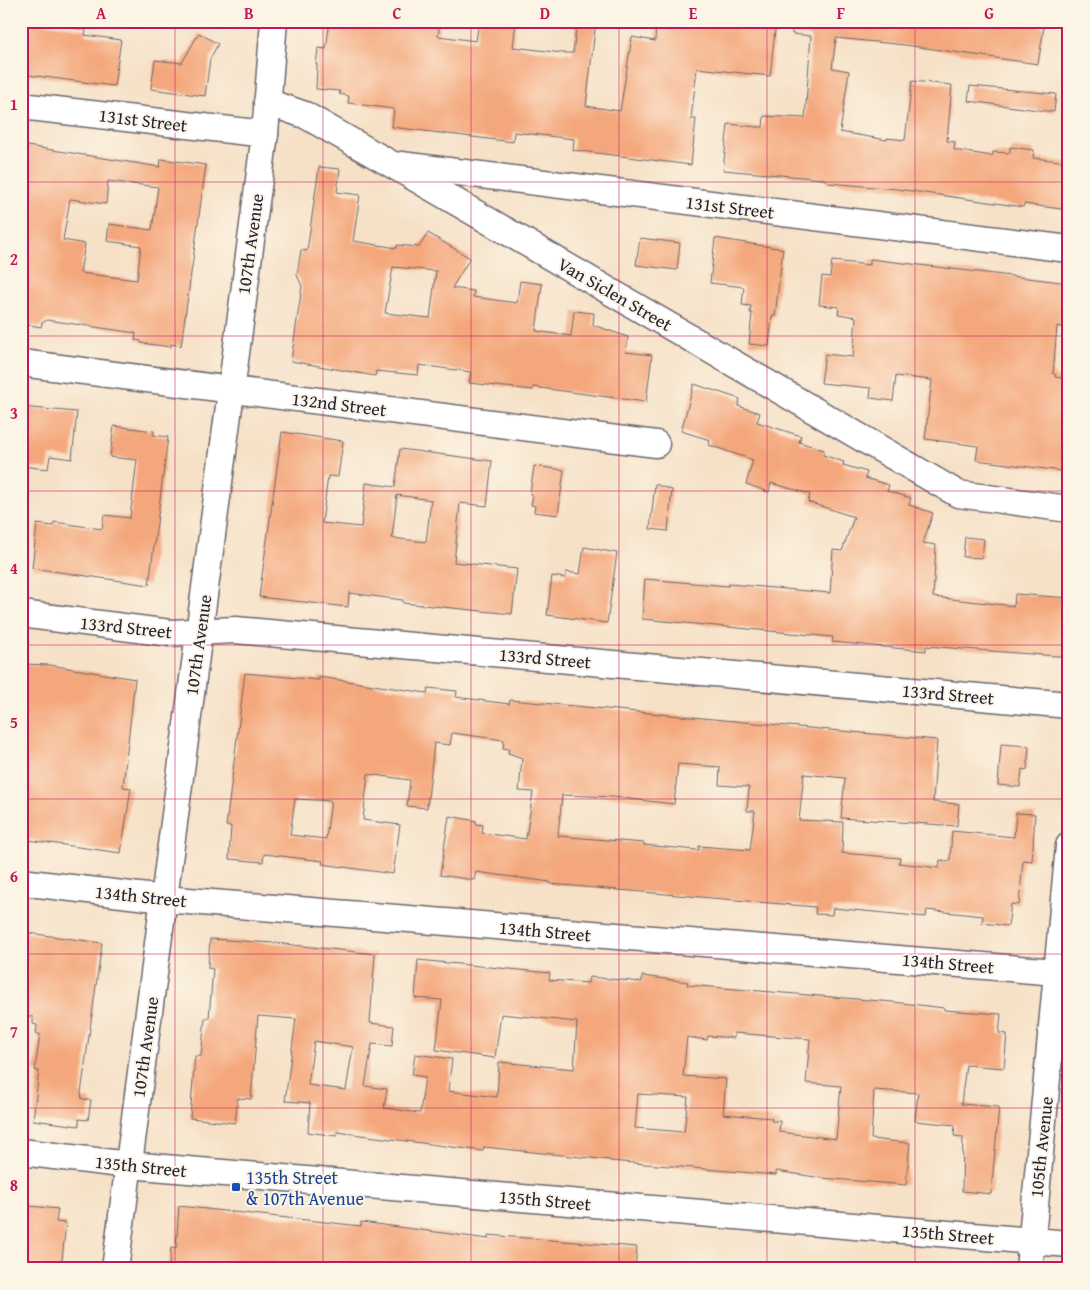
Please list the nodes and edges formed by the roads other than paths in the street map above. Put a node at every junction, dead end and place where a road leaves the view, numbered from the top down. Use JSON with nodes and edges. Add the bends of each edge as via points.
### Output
{"nodes":[{"id":1,"x":274,"y":21,"type":"edge"},
{"id":2,"x":267,"y":102,"type":"junction"},
{"id":3,"x":21,"y":106,"type":"edge"},
{"id":4,"x":264,"y":134,"type":"junction"},
{"id":5,"x":391,"y":164,"type":"junction"},
{"id":6,"x":1069,"y":249,"type":"edge"},
{"id":7,"x":21,"y":363,"type":"edge"},
{"id":8,"x":231,"y":390,"type":"junction"},
{"id":9,"x":656,"y":444,"type":"dead end"},
{"id":10,"x":1069,"y":509,"type":"edge"},
{"id":11,"x":21,"y":614,"type":"edge"},
{"id":12,"x":199,"y":632,"type":"junction"},
{"id":13,"x":1069,"y":705,"type":"edge"},
{"id":14,"x":1069,"y":846,"type":"edge"},
{"id":15,"x":21,"y":882,"type":"edge"},
{"id":16,"x":164,"y":899,"type":"junction"},
{"id":17,"x":1064,"y":973,"type":"edge"},
{"id":18,"x":21,"y":1152,"type":"edge"},
{"id":19,"x":129,"y":1165,"type":"junction"},
{"id":20,"x":1032,"y":1241,"type":"junction"},
{"id":21,"x":1069,"y":1244,"type":"edge"},
{"id":22,"x":115,"y":1269,"type":"edge"},
{"id":23,"x":1029,"y":1269,"type":"edge"}],
"edges":[{"from":1,"to":2,"type":"street","name":"107th Avenue"},
{"from":2,"to":4,"type":"street","name":"107th Avenue"},
{"from":2,"to":5,"type":"street","name":"Van Siclen Street","via":[[305,116]]},
{"from":3,"to":4,"type":"street","name":"131st Street"},
{"from":4,"to":8,"type":"street","name":"107th Avenue"},
{"from":5,"to":6,"type":"street","name":"131st Street"},
{"from":5,"to":10,"type":"street","name":"Van Siclen Street","via":[[958,494]]},
{"from":7,"to":8,"type":"street","name":"132nd Street"},
{"from":8,"to":9,"type":"street","name":"132nd Street"},
{"from":8,"to":12,"type":"street","name":"107th Avenue"},
{"from":11,"to":12,"type":"street","name":"133rd Street","via":[[170,633]]},
{"from":12,"to":13,"type":"street","name":"133rd Street","via":[[236,630]]},
{"from":12,"to":16,"type":"street","name":"107th Avenue"},
{"from":14,"to":17,"type":"street","name":"105th Avenue"},
{"from":15,"to":16,"type":"street","name":"134th Street"},
{"from":16,"to":17,"type":"street","name":"134th Street"},
{"from":16,"to":19,"type":"street","name":"107th Avenue"},
{"from":17,"to":20,"type":"street","name":"105th Avenue"},
{"from":18,"to":19,"type":"street","name":"135th Street"},
{"from":19,"to":20,"type":"street","name":"135th Street"},
{"from":19,"to":22,"type":"street","name":"107th Avenue"},
{"from":20,"to":21,"type":"street","name":"135th Street"},
{"from":20,"to":23,"type":"street","name":"105th Avenue"}]}
